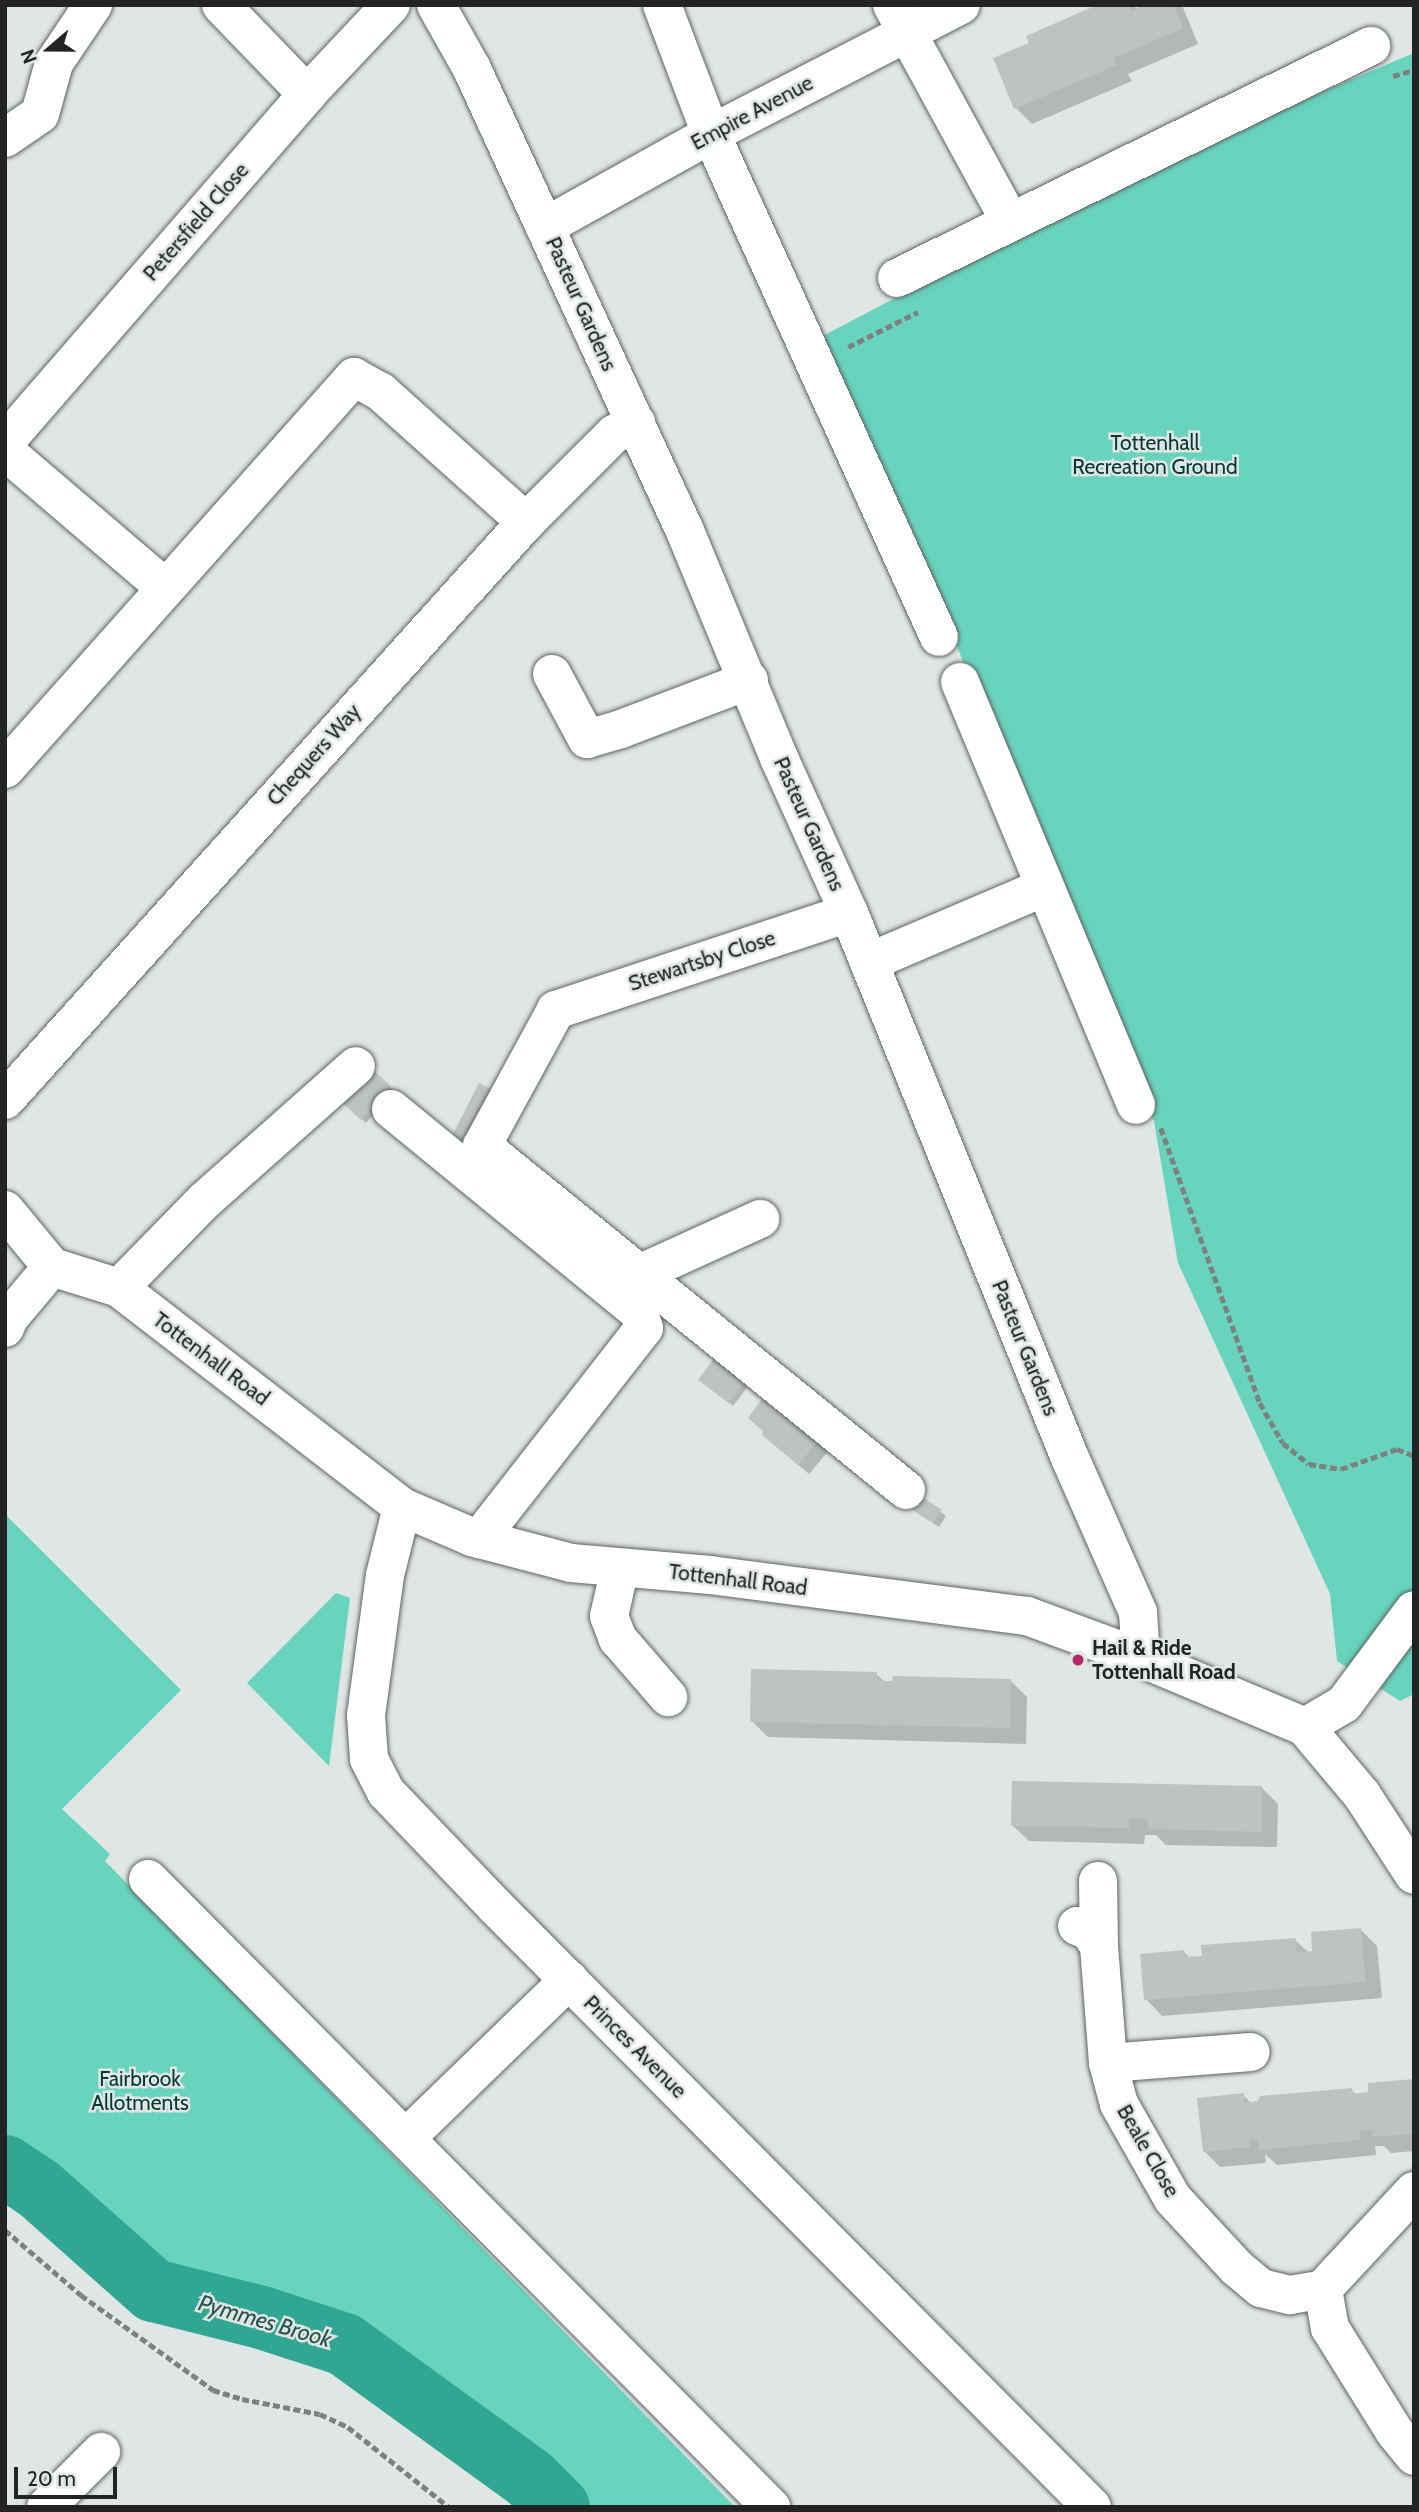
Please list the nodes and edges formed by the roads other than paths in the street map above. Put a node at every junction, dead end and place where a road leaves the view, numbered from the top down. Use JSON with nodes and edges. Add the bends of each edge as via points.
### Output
{"nodes":[{"id":1,"x":93,"y":5,"type":"edge"},
{"id":2,"x":221,"y":5,"type":"edge"},
{"id":3,"x":391,"y":5,"type":"edge"},
{"id":4,"x":436,"y":5,"type":"edge"},
{"id":5,"x":662,"y":5,"type":"edge"},
{"id":6,"x":961,"y":5,"type":"edge"},
{"id":7,"x":899,"y":19,"type":"edge"},
{"id":8,"x":1381,"y":61,"type":"road end"},
{"id":9,"x":307,"y":94,"type":"junction"},
{"id":10,"x":711,"y":134,"type":"junction"},
{"id":11,"x":5,"y":138,"type":"edge"},
{"id":12,"x":1010,"y":221,"type":"junction"},
{"id":13,"x":546,"y":226,"type":"junction"},
{"id":14,"x":897,"y":278,"type":"dead end"},
{"id":15,"x":636,"y":423,"type":"junction"},
{"id":16,"x":5,"y":442,"type":"edge"},
{"id":17,"x":5,"y":451,"type":"edge"},
{"id":18,"x":526,"y":522,"type":"junction"},
{"id":19,"x":164,"y":587,"type":"junction"},
{"id":20,"x":939,"y":637,"type":"dead end"},
{"id":21,"x":552,"y":674,"type":"dead end"},
{"id":22,"x":749,"y":680,"type":"junction"},
{"id":23,"x":960,"y":682,"type":"dead end"},
{"id":24,"x":5,"y":769,"type":"edge"},
{"id":25,"x":1045,"y":887,"type":"junction"},
{"id":26,"x":849,"y":913,"type":"junction"},
{"id":27,"x":869,"y":962,"type":"junction"},
{"id":28,"x":356,"y":1066,"type":"dead end"},
{"id":29,"x":5,"y":1100,"type":"edge"},
{"id":30,"x":391,"y":1109,"type":"dead end"},
{"id":31,"x":1147,"y":1112,"type":"road end"},
{"id":32,"x":5,"y":1210,"type":"edge"},
{"id":33,"x":760,"y":1219,"type":"dead end"},
{"id":34,"x":52,"y":1266,"type":"junction"},
{"id":35,"x":641,"y":1273,"type":"junction"},
{"id":36,"x":119,"y":1289,"type":"junction"},
{"id":37,"x":5,"y":1328,"type":"edge"},
{"id":38,"x":906,"y":1490,"type":"dead end"},
{"id":39,"x":402,"y":1507,"type":"junction"},
{"id":40,"x":479,"y":1539,"type":"junction"},
{"id":41,"x":620,"y":1567,"type":"junction"},
{"id":42,"x":1414,"y":1609,"type":"edge"},
{"id":43,"x":1141,"y":1658,"type":"junction"},
{"id":44,"x":668,"y":1697,"type":"dead end"},
{"id":45,"x":1305,"y":1727,"type":"junction"},
{"id":46,"x":1414,"y":1875,"type":"edge"},
{"id":47,"x":148,"y":1879,"type":"dead end"},
{"id":48,"x":1098,"y":1881,"type":"dead end"},
{"id":49,"x":569,"y":1980,"type":"junction"},
{"id":50,"x":1102,"y":2030,"type":"junction"},
{"id":51,"x":1251,"y":2052,"type":"dead end"},
{"id":52,"x":407,"y":2137,"type":"junction"},
{"id":53,"x":1414,"y":2191,"type":"edge"},
{"id":54,"x":1306,"y":2292,"type":"junction"},
{"id":55,"x":101,"y":2452,"type":"dead end"},
{"id":56,"x":1414,"y":2456,"type":"edge"},
{"id":57,"x":46,"y":2507,"type":"edge"},
{"id":58,"x":771,"y":2507,"type":"edge"},
{"id":59,"x":1092,"y":2507,"type":"edge"}],
"edges":[{"from":1,"to":11,"type":"street","via":[[54,63],[40,114]]},
{"from":2,"to":9,"type":"street"},
{"from":3,"to":9,"type":"street","name":"Petersfield Close"},
{"from":4,"to":13,"type":"street","name":"Pasteur Gardens","via":[[472,69]]},
{"from":5,"to":10,"type":"street"},
{"from":6,"to":7,"type":"street","name":"Empire Avenue"},
{"from":7,"to":10,"type":"street","name":"Empire Avenue"},
{"from":7,"to":12,"type":"street"},
{"from":8,"to":12,"type":"street"},
{"from":9,"to":16,"type":"street","name":"Petersfield Close"},
{"from":10,"to":13,"type":"street","name":"Empire Avenue"},
{"from":10,"to":20,"type":"street"},
{"from":12,"to":14,"type":"street"},
{"from":13,"to":15,"type":"street","name":"Pasteur Gardens"},
{"from":15,"to":18,"type":"street","name":"Chequers Way","via":[[614,434]]},
{"from":15,"to":22,"type":"street","name":"Pasteur Gardens"},
{"from":17,"to":19,"type":"street"},
{"from":18,"to":19,"type":"street","via":[[381,392],[354,377]]},
{"from":18,"to":29,"type":"street","name":"Chequers Way"},
{"from":19,"to":24,"type":"street"},
{"from":21,"to":22,"type":"street","via":[[587,739]]},
{"from":22,"to":26,"type":"street","name":"Pasteur Gardens"},
{"from":23,"to":25,"type":"street"},
{"from":25,"to":27,"type":"street"},
{"from":25,"to":31,"type":"street"},
{"from":26,"to":27,"type":"street","name":"Pasteur Gardens"},
{"from":26,"to":35,"type":"street","name":"Stewartsby Close","via":[[556,1010],[482,1146]]},
{"from":27,"to":43,"type":"street","name":"Pasteur Gardens","via":[[1070,1458],[1138,1612]]},
{"from":28,"to":36,"type":"street","via":[[204,1200]]},
{"from":30,"to":40,"type":"street","via":[[639,1312],[644,1328]]},
{"from":32,"to":34,"type":"street"},
{"from":33,"to":35,"type":"street"},
{"from":34,"to":36,"type":"street","name":"Tottenhall Road"},
{"from":34,"to":37,"type":"street"},
{"from":35,"to":38,"type":"street"},
{"from":36,"to":39,"type":"street","name":"Tottenhall Road"},
{"from":39,"to":40,"type":"street","name":"Tottenhall Road"},
{"from":39,"to":49,"type":"street","name":"Princes Avenue","via":[[385,1575],[366,1715],[369,1759],[386,1792]]},
{"from":40,"to":41,"type":"street","name":"Tottenhall Road","via":[[571,1563]]},
{"from":41,"to":43,"type":"street","name":"Tottenhall Road","via":[[1027,1616]]},
{"from":41,"to":44,"type":"street","via":[[609,1616],[618,1639]]},
{"from":42,"to":45,"type":"street","via":[[1344,1704]]},
{"from":43,"to":45,"type":"street","name":"Tottenhall Road"},
{"from":45,"to":46,"type":"street","name":"Tottenhall Road","via":[[1362,1795]]},
{"from":47,"to":52,"type":"street"},
{"from":48,"to":50,"type":"street","name":"Beale Close","via":[[1088,1936]]},
{"from":49,"to":52,"type":"street"},
{"from":49,"to":59,"type":"street","name":"Princes Avenue"},
{"from":50,"to":51,"type":"street"},
{"from":50,"to":54,"type":"street","name":"Beale Close","via":[[1119,2105],[1173,2199],[1261,2288]]},
{"from":52,"to":58,"type":"street"},
{"from":53,"to":54,"type":"street"},
{"from":54,"to":56,"type":"street"},
{"from":55,"to":57,"type":"street"}]}
